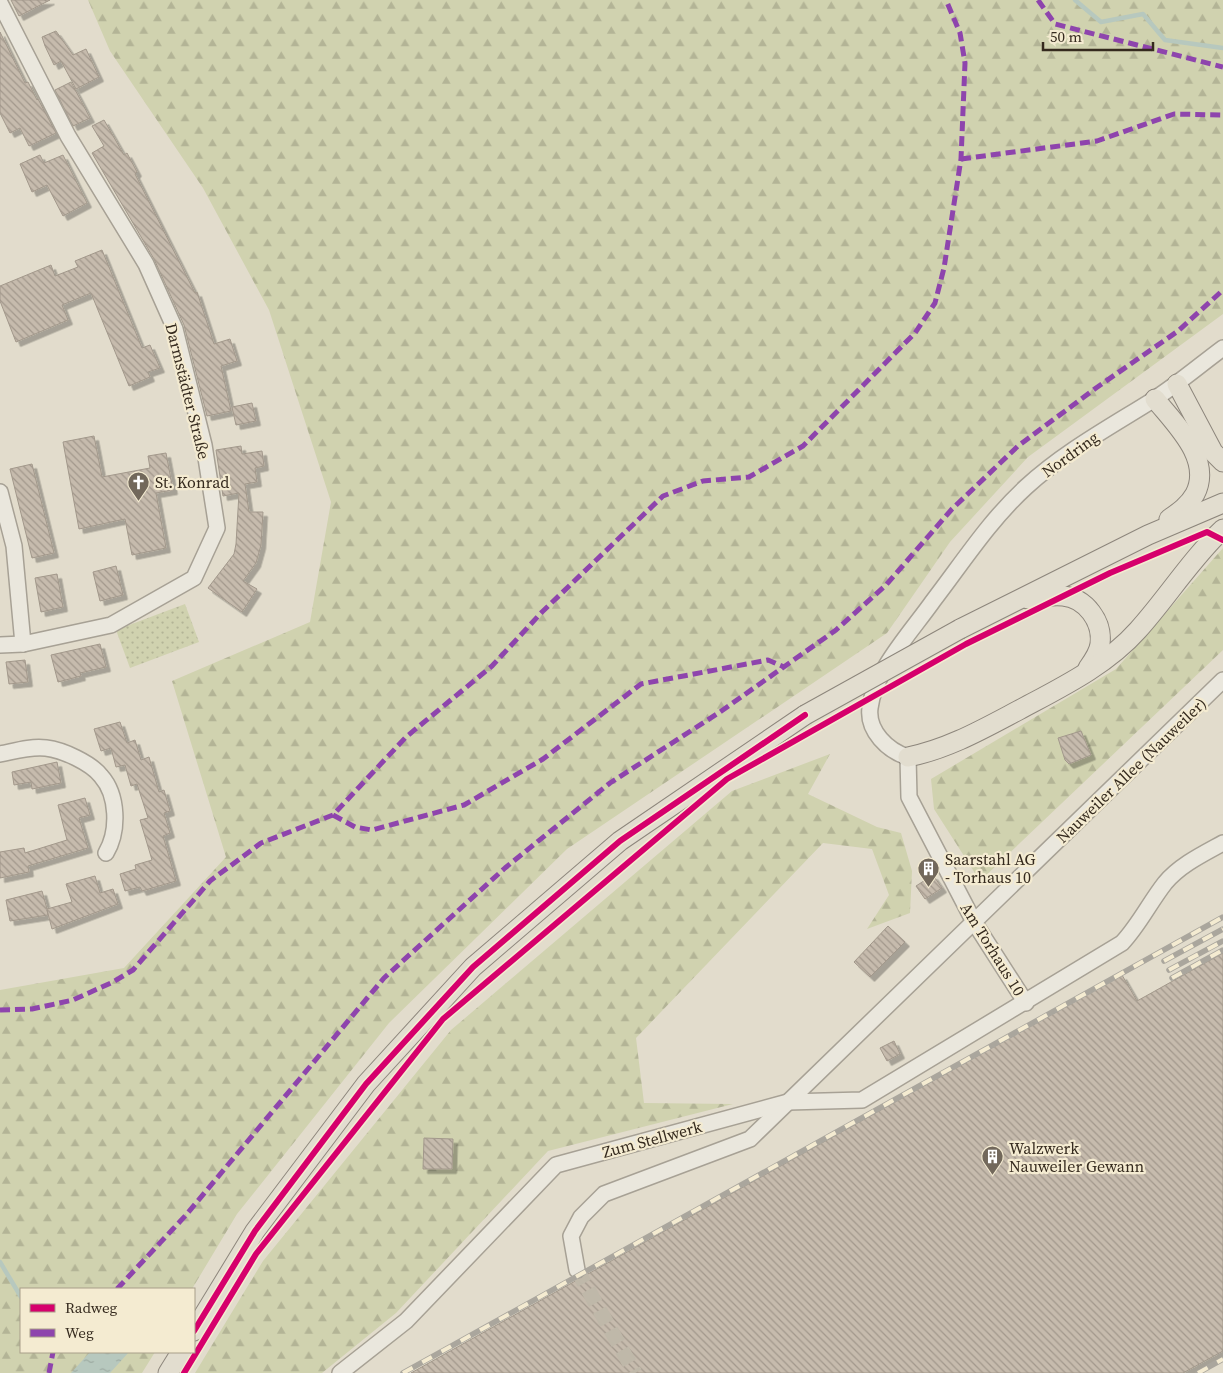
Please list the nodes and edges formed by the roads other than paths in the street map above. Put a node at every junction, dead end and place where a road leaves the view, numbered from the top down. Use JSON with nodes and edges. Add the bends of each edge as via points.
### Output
{"nodes":[{"id":1,"x":0,"y":3,"type":"edge"},
{"id":2,"x":1223,"y":348,"type":"edge"},
{"id":3,"x":1177,"y":384,"type":"junction"},
{"id":4,"x":1155,"y":399,"type":"junction"},
{"id":5,"x":1223,"y":462,"type":"edge"},
{"id":6,"x":0,"y":492,"type":"edge"},
{"id":7,"x":1223,"y":503,"type":"edge"},
{"id":8,"x":1223,"y":529,"type":"edge"},
{"id":9,"x":1148,"y":535,"type":"junction"},
{"id":10,"x":1007,"y":604,"type":"junction"},
{"id":11,"x":23,"y":644,"type":"junction"},
{"id":12,"x":0,"y":645,"type":"edge"},
{"id":13,"x":1088,"y":669,"type":"junction"},
{"id":14,"x":1223,"y":680,"type":"edge"},
{"id":15,"x":0,"y":754,"type":"edge"},
{"id":16,"x":908,"y":757,"type":"junction"},
{"id":17,"x":1223,"y":843,"type":"edge"},
{"id":18,"x":106,"y":853,"type":"dead end"},
{"id":19,"x":974,"y":922,"type":"junction"},
{"id":20,"x":1026,"y":1003,"type":"junction"},
{"id":21,"x":788,"y":1102,"type":"junction"},
{"id":22,"x":577,"y":1270,"type":"tunnel mouth"},
{"id":23,"x":195,"y":1329,"type":"edge"},
{"id":24,"x":180,"y":1353,"type":"edge"},
{"id":25,"x":168,"y":1373,"type":"edge"},
{"id":26,"x":340,"y":1373,"type":"edge"}],
"edges":[{"from":1,"to":11,"type":"street","name":"Darmstädter Straße","via":[[68,136],[146,264],[175,329],[202,437],[217,528],[194,578],[112,625]]},
{"from":2,"to":3,"type":"street","name":"Nordring"},
{"from":3,"to":4,"type":"street","name":"Nordring"},
{"from":3,"to":5,"type":"main road","via":[[1213,452]]},
{"from":4,"to":9,"type":"main road","via":[[1194,451],[1200,482],[1186,506]]},
{"from":4,"to":16,"type":"street","name":"Nordring","via":[[1094,436],[1026,487],[993,521],[892,658],[874,688],[870,717],[880,740],[895,753]]},
{"from":6,"to":11,"type":"street","via":[[14,546]]},
{"from":7,"to":9,"type":"main road"},
{"from":8,"to":13,"type":"main road","via":[[1136,632],[1111,655]]},
{"from":9,"to":10,"type":"main road"},
{"from":10,"to":13,"type":"main road","via":[[1043,596],[1064,596],[1086,606],[1100,630],[1100,644]]},
{"from":10,"to":23,"type":"main road","bridge":true,"via":[[805,715],[620,840],[473,967],[366,1084],[255,1231]]},
{"from":11,"to":12,"type":"street","name":"Darmstädter Straße"},
{"from":13,"to":16,"type":"main road","via":[[1073,681],[970,735],[935,752]]},
{"from":14,"to":19,"type":"street","name":"Nauweiler Allee (Nauweiler)"},
{"from":15,"to":18,"type":"street","via":[[47,748],[85,764],[101,775],[112,794],[115,812]]},
{"from":16,"to":19,"type":"street","name":"Am Torhaus 10","via":[[909,796]]},
{"from":17,"to":20,"type":"street","via":[[1179,869],[1122,944]]},
{"from":19,"to":20,"type":"street","name":"Am Torhaus 10"},
{"from":19,"to":21,"type":"street","name":"Zum Stellwerk"},
{"from":20,"to":21,"type":"street","via":[[862,1100]]},
{"from":21,"to":22,"type":"street","via":[[750,1139],[604,1194],[580,1217],[571,1236]]},
{"from":21,"to":26,"type":"street","name":"Zum Stellwerk","via":[[556,1165],[406,1321]]},
{"from":24,"to":25,"type":"main road"}]}
